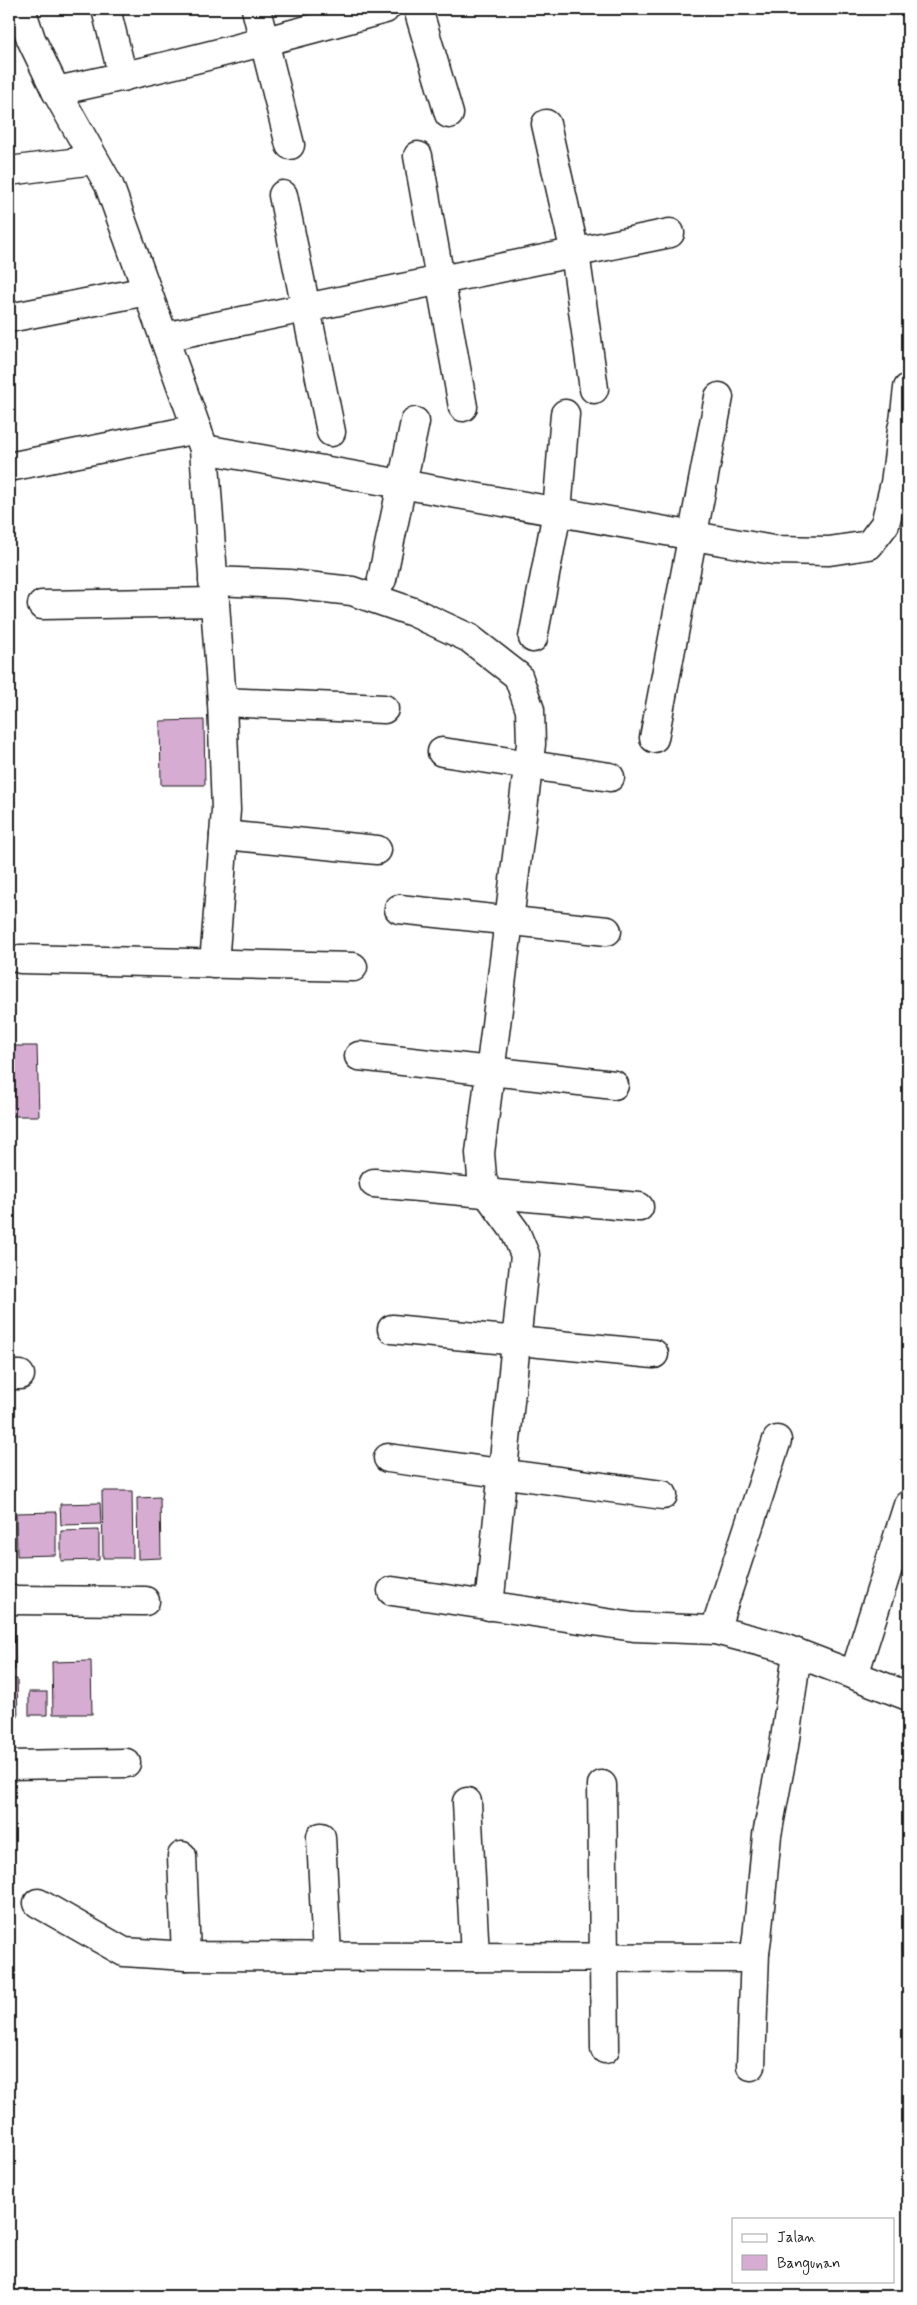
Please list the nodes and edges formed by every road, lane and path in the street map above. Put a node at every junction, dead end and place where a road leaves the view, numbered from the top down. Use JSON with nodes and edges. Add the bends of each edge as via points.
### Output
{"nodes":[{"id":1,"x":106,"y":9,"type":"edge"},
{"id":2,"x":256,"y":9,"type":"edge"},
{"id":3,"x":385,"y":9,"type":"edge"},
{"id":4,"x":418,"y":9,"type":"edge"},
{"id":5,"x":18,"y":19,"type":"edge"},
{"id":6,"x":264,"y":42,"type":"junction"},
{"id":7,"x":123,"y":77,"type":"junction"},
{"id":8,"x":56,"y":91,"type":"junction"},
{"id":9,"x":450,"y":114,"type":"dead end"},
{"id":10,"x":546,"y":124,"type":"dead end"},
{"id":11,"x":290,"y":145,"type":"dead end"},
{"id":12,"x":418,"y":156,"type":"dead end"},
{"id":13,"x":94,"y":160,"type":"junction"},
{"id":14,"x":9,"y":171,"type":"edge"},
{"id":15,"x":283,"y":195,"type":"dead end"},
{"id":16,"x":670,"y":233,"type":"dead end"},
{"id":17,"x":576,"y":253,"type":"junction"},
{"id":18,"x":440,"y":280,"type":"junction"},
{"id":19,"x":147,"y":291,"type":"junction"},
{"id":20,"x":306,"y":308,"type":"junction"},
{"id":21,"x":9,"y":318,"type":"edge"},
{"id":22,"x":164,"y":337,"type":"junction"},
{"id":23,"x":908,"y":388,"type":"edge"},
{"id":24,"x":594,"y":389,"type":"dead end"},
{"id":25,"x":719,"y":397,"type":"dead end"},
{"id":26,"x":463,"y":407,"type":"dead end"},
{"id":27,"x":566,"y":414,"type":"dead end"},
{"id":28,"x":906,"y":420,"type":"edge"},
{"id":29,"x":415,"y":422,"type":"dead end"},
{"id":30,"x":331,"y":432,"type":"dead end"},
{"id":31,"x":200,"y":439,"type":"junction"},
{"id":32,"x":9,"y":467,"type":"edge"},
{"id":33,"x":403,"y":484,"type":"junction"},
{"id":34,"x":557,"y":512,"type":"junction"},
{"id":35,"x":694,"y":536,"type":"junction"},
{"id":36,"x":382,"y":579,"type":"dead end"},
{"id":37,"x":214,"y":592,"type":"junction"},
{"id":38,"x":42,"y":605,"type":"dead end"},
{"id":39,"x":533,"y":638,"type":"dead end"},
{"id":40,"x":222,"y":702,"type":"junction"},
{"id":41,"x":384,"y":709,"type":"dead end"},
{"id":42,"x":654,"y":738,"type":"dead end"},
{"id":43,"x":442,"y":752,"type":"dead end"},
{"id":44,"x":528,"y":766,"type":"junction"},
{"id":45,"x":610,"y":777,"type":"dead end"},
{"id":46,"x":224,"y":835,"type":"junction"},
{"id":47,"x":377,"y":850,"type":"dead end"},
{"id":48,"x":399,"y":909,"type":"dead end"},
{"id":49,"x":509,"y":921,"type":"junction"},
{"id":50,"x":607,"y":931,"type":"dead end"},
{"id":51,"x":21,"y":959,"type":"dead end"},
{"id":52,"x":214,"y":964,"type":"junction"},
{"id":53,"x":353,"y":967,"type":"dead end"},
{"id":54,"x":359,"y":1056,"type":"dead end"},
{"id":55,"x":490,"y":1072,"type":"junction"},
{"id":56,"x":614,"y":1085,"type":"dead end"},
{"id":57,"x":374,"y":1183,"type":"dead end"},
{"id":58,"x":487,"y":1193,"type":"junction"},
{"id":59,"x":639,"y":1207,"type":"dead end"},
{"id":60,"x":392,"y":1329,"type":"dead end"},
{"id":61,"x":517,"y":1341,"type":"junction"},
{"id":62,"x":654,"y":1354,"type":"dead end"},
{"id":63,"x":777,"y":1440,"type":"dead end"},
{"id":64,"x":388,"y":1458,"type":"dead end"},
{"id":65,"x":503,"y":1472,"type":"junction"},
{"id":66,"x":663,"y":1495,"type":"dead end"},
{"id":67,"x":908,"y":1505,"type":"edge"},
{"id":68,"x":392,"y":1591,"type":"dead end"},
{"id":69,"x":9,"y":1600,"type":"edge"},
{"id":70,"x":145,"y":1602,"type":"dead end"},
{"id":71,"x":489,"y":1606,"type":"junction"},
{"id":72,"x":715,"y":1630,"type":"junction"},
{"id":73,"x":797,"y":1653,"type":"junction"},
{"id":74,"x":854,"y":1675,"type":"junction"},
{"id":75,"x":908,"y":1696,"type":"edge"},
{"id":76,"x":126,"y":1763,"type":"dead end"},
{"id":77,"x":9,"y":1765,"type":"edge"},
{"id":78,"x":602,"y":1785,"type":"dead end"},
{"id":79,"x":467,"y":1802,"type":"dead end"},
{"id":80,"x":321,"y":1837,"type":"dead end"},
{"id":81,"x":182,"y":1856,"type":"dead end"},
{"id":82,"x":38,"y":1903,"type":"dead end"},
{"id":83,"x":755,"y":1952,"type":"junction"},
{"id":84,"x":186,"y":1956,"type":"junction"},
{"id":85,"x":327,"y":1956,"type":"junction"},
{"id":86,"x":603,"y":1956,"type":"junction"},
{"id":87,"x":475,"y":1957,"type":"junction"},
{"id":88,"x":605,"y":2049,"type":"dead end"},
{"id":89,"x":751,"y":2066,"type":"dead end"}],
"edges":[{"from":1,"to":7,"type":"street"},
{"from":2,"to":6,"type":"street"},
{"from":3,"to":6,"type":"street"},
{"from":4,"to":9,"type":"street"},
{"from":5,"to":8,"type":"street"},
{"from":6,"to":7,"type":"street"},
{"from":6,"to":11,"type":"street"},
{"from":7,"to":8,"type":"street"},
{"from":8,"to":13,"type":"street"},
{"from":10,"to":17,"type":"street"},
{"from":12,"to":18,"type":"street"},
{"from":13,"to":14,"type":"street"},
{"from":13,"to":19,"type":"street","via":[[108,185]]},
{"from":15,"to":20,"type":"street"},
{"from":16,"to":17,"type":"street"},
{"from":17,"to":18,"type":"street"},
{"from":17,"to":24,"type":"street"},
{"from":18,"to":20,"type":"street"},
{"from":18,"to":26,"type":"street"},
{"from":19,"to":21,"type":"street"},
{"from":19,"to":22,"type":"street"},
{"from":20,"to":22,"type":"street"},
{"from":20,"to":30,"type":"street"},
{"from":22,"to":31,"type":"street"},
{"from":23,"to":28,"type":"street"},
{"from":25,"to":35,"type":"street"},
{"from":27,"to":34,"type":"street"},
{"from":28,"to":35,"type":"street","via":[[885,524],[869,545],[828,551],[773,550]]},
{"from":29,"to":33,"type":"street"},
{"from":31,"to":32,"type":"street"},
{"from":31,"to":33,"type":"street"},
{"from":31,"to":37,"type":"street"},
{"from":33,"to":34,"type":"street"},
{"from":33,"to":36,"type":"street"},
{"from":34,"to":35,"type":"street"},
{"from":34,"to":39,"type":"street"},
{"from":35,"to":42,"type":"street"},
{"from":37,"to":38,"type":"street"},
{"from":37,"to":40,"type":"street"},
{"from":37,"to":44,"type":"street","via":[[289,584],[352,591],[413,612],[469,638],[518,676],[530,710]]},
{"from":40,"to":41,"type":"street"},
{"from":40,"to":46,"type":"street"},
{"from":43,"to":44,"type":"street"},
{"from":44,"to":45,"type":"street"},
{"from":44,"to":49,"type":"street"},
{"from":46,"to":47,"type":"street"},
{"from":46,"to":52,"type":"street"},
{"from":48,"to":49,"type":"street"},
{"from":49,"to":50,"type":"street"},
{"from":49,"to":55,"type":"street"},
{"from":51,"to":52,"type":"street"},
{"from":52,"to":53,"type":"street"},
{"from":54,"to":55,"type":"street"},
{"from":55,"to":56,"type":"street"},
{"from":55,"to":58,"type":"street","via":[[480,1153]]},
{"from":57,"to":58,"type":"street"},
{"from":58,"to":59,"type":"street"},
{"from":58,"to":61,"type":"street","via":[[515,1231],[525,1255]]},
{"from":60,"to":61,"type":"street"},
{"from":61,"to":62,"type":"street"},
{"from":61,"to":65,"type":"street"},
{"from":63,"to":72,"type":"street"},
{"from":64,"to":65,"type":"street"},
{"from":65,"to":66,"type":"street"},
{"from":65,"to":71,"type":"street"},
{"from":67,"to":74,"type":"street"},
{"from":68,"to":71,"type":"street"},
{"from":69,"to":70,"type":"street"},
{"from":71,"to":72,"type":"street","via":[[634,1627]]},
{"from":72,"to":73,"type":"street"},
{"from":73,"to":74,"type":"street"},
{"from":73,"to":83,"type":"street","via":[[767,1835]]},
{"from":74,"to":75,"type":"street"},
{"from":76,"to":77,"type":"street"},
{"from":78,"to":86,"type":"street"},
{"from":79,"to":87,"type":"street"},
{"from":80,"to":85,"type":"street"},
{"from":81,"to":84,"type":"street"},
{"from":82,"to":84,"type":"street","via":[[124,1952]]},
{"from":83,"to":86,"type":"street","via":[[746,1958]]},
{"from":83,"to":89,"type":"street"},
{"from":84,"to":85,"type":"street"},
{"from":85,"to":87,"type":"street"},
{"from":86,"to":87,"type":"street"},
{"from":86,"to":88,"type":"street"}]}
